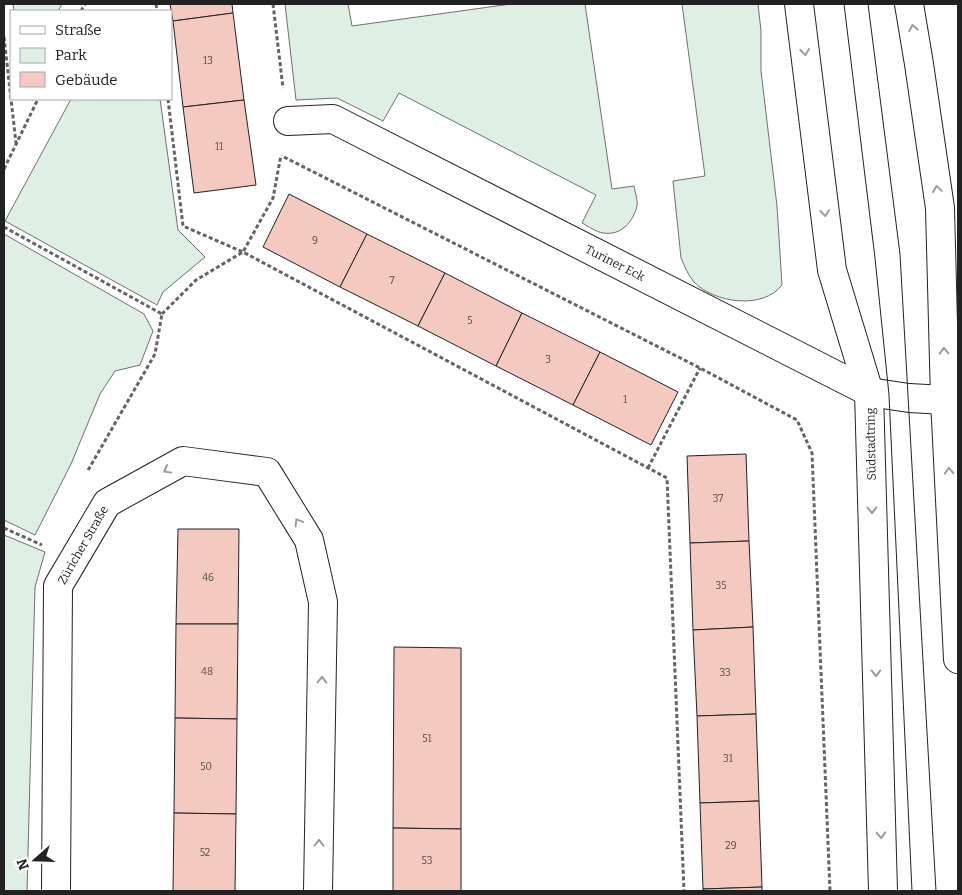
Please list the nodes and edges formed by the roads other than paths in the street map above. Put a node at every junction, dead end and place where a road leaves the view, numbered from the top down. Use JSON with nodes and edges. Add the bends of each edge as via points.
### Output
{"nodes":[{"id":1,"x":799,"y":4,"type":"edge"},
{"id":2,"x":909,"y":4,"type":"edge"},
{"id":3,"x":288,"y":122,"type":"road end"},
{"id":4,"x":869,"y":392,"type":"junction"},
{"id":5,"x":945,"y":400,"type":"junction"},
{"id":6,"x":958,"y":659,"type":"edge"},
{"id":7,"x":56,"y":891,"type":"edge"},
{"id":8,"x":318,"y":891,"type":"edge"},
{"id":9,"x":883,"y":891,"type":"edge"}],
"edges":[{"from":1,"to":4,"type":"street","name":"Südstadtring","one_way":true,"via":[[832,270]]},
{"from":5,"to":2,"type":"street","one_way":true,"via":[[940,208]]},
{"from":3,"to":4,"type":"street","name":"Turiner Eck","via":[[333,119]]},
{"from":4,"to":5,"type":"street","name":"Turiner Eck"},
{"from":4,"to":9,"type":"street","name":"Südstadtring","one_way":true},
{"from":6,"to":5,"type":"street","one_way":true},
{"from":8,"to":7,"type":"street","name":"Züricher Straße","one_way":true,"via":[[323,602],[309,540],[267,472],[183,461],[107,503],[58,586]]}]}
